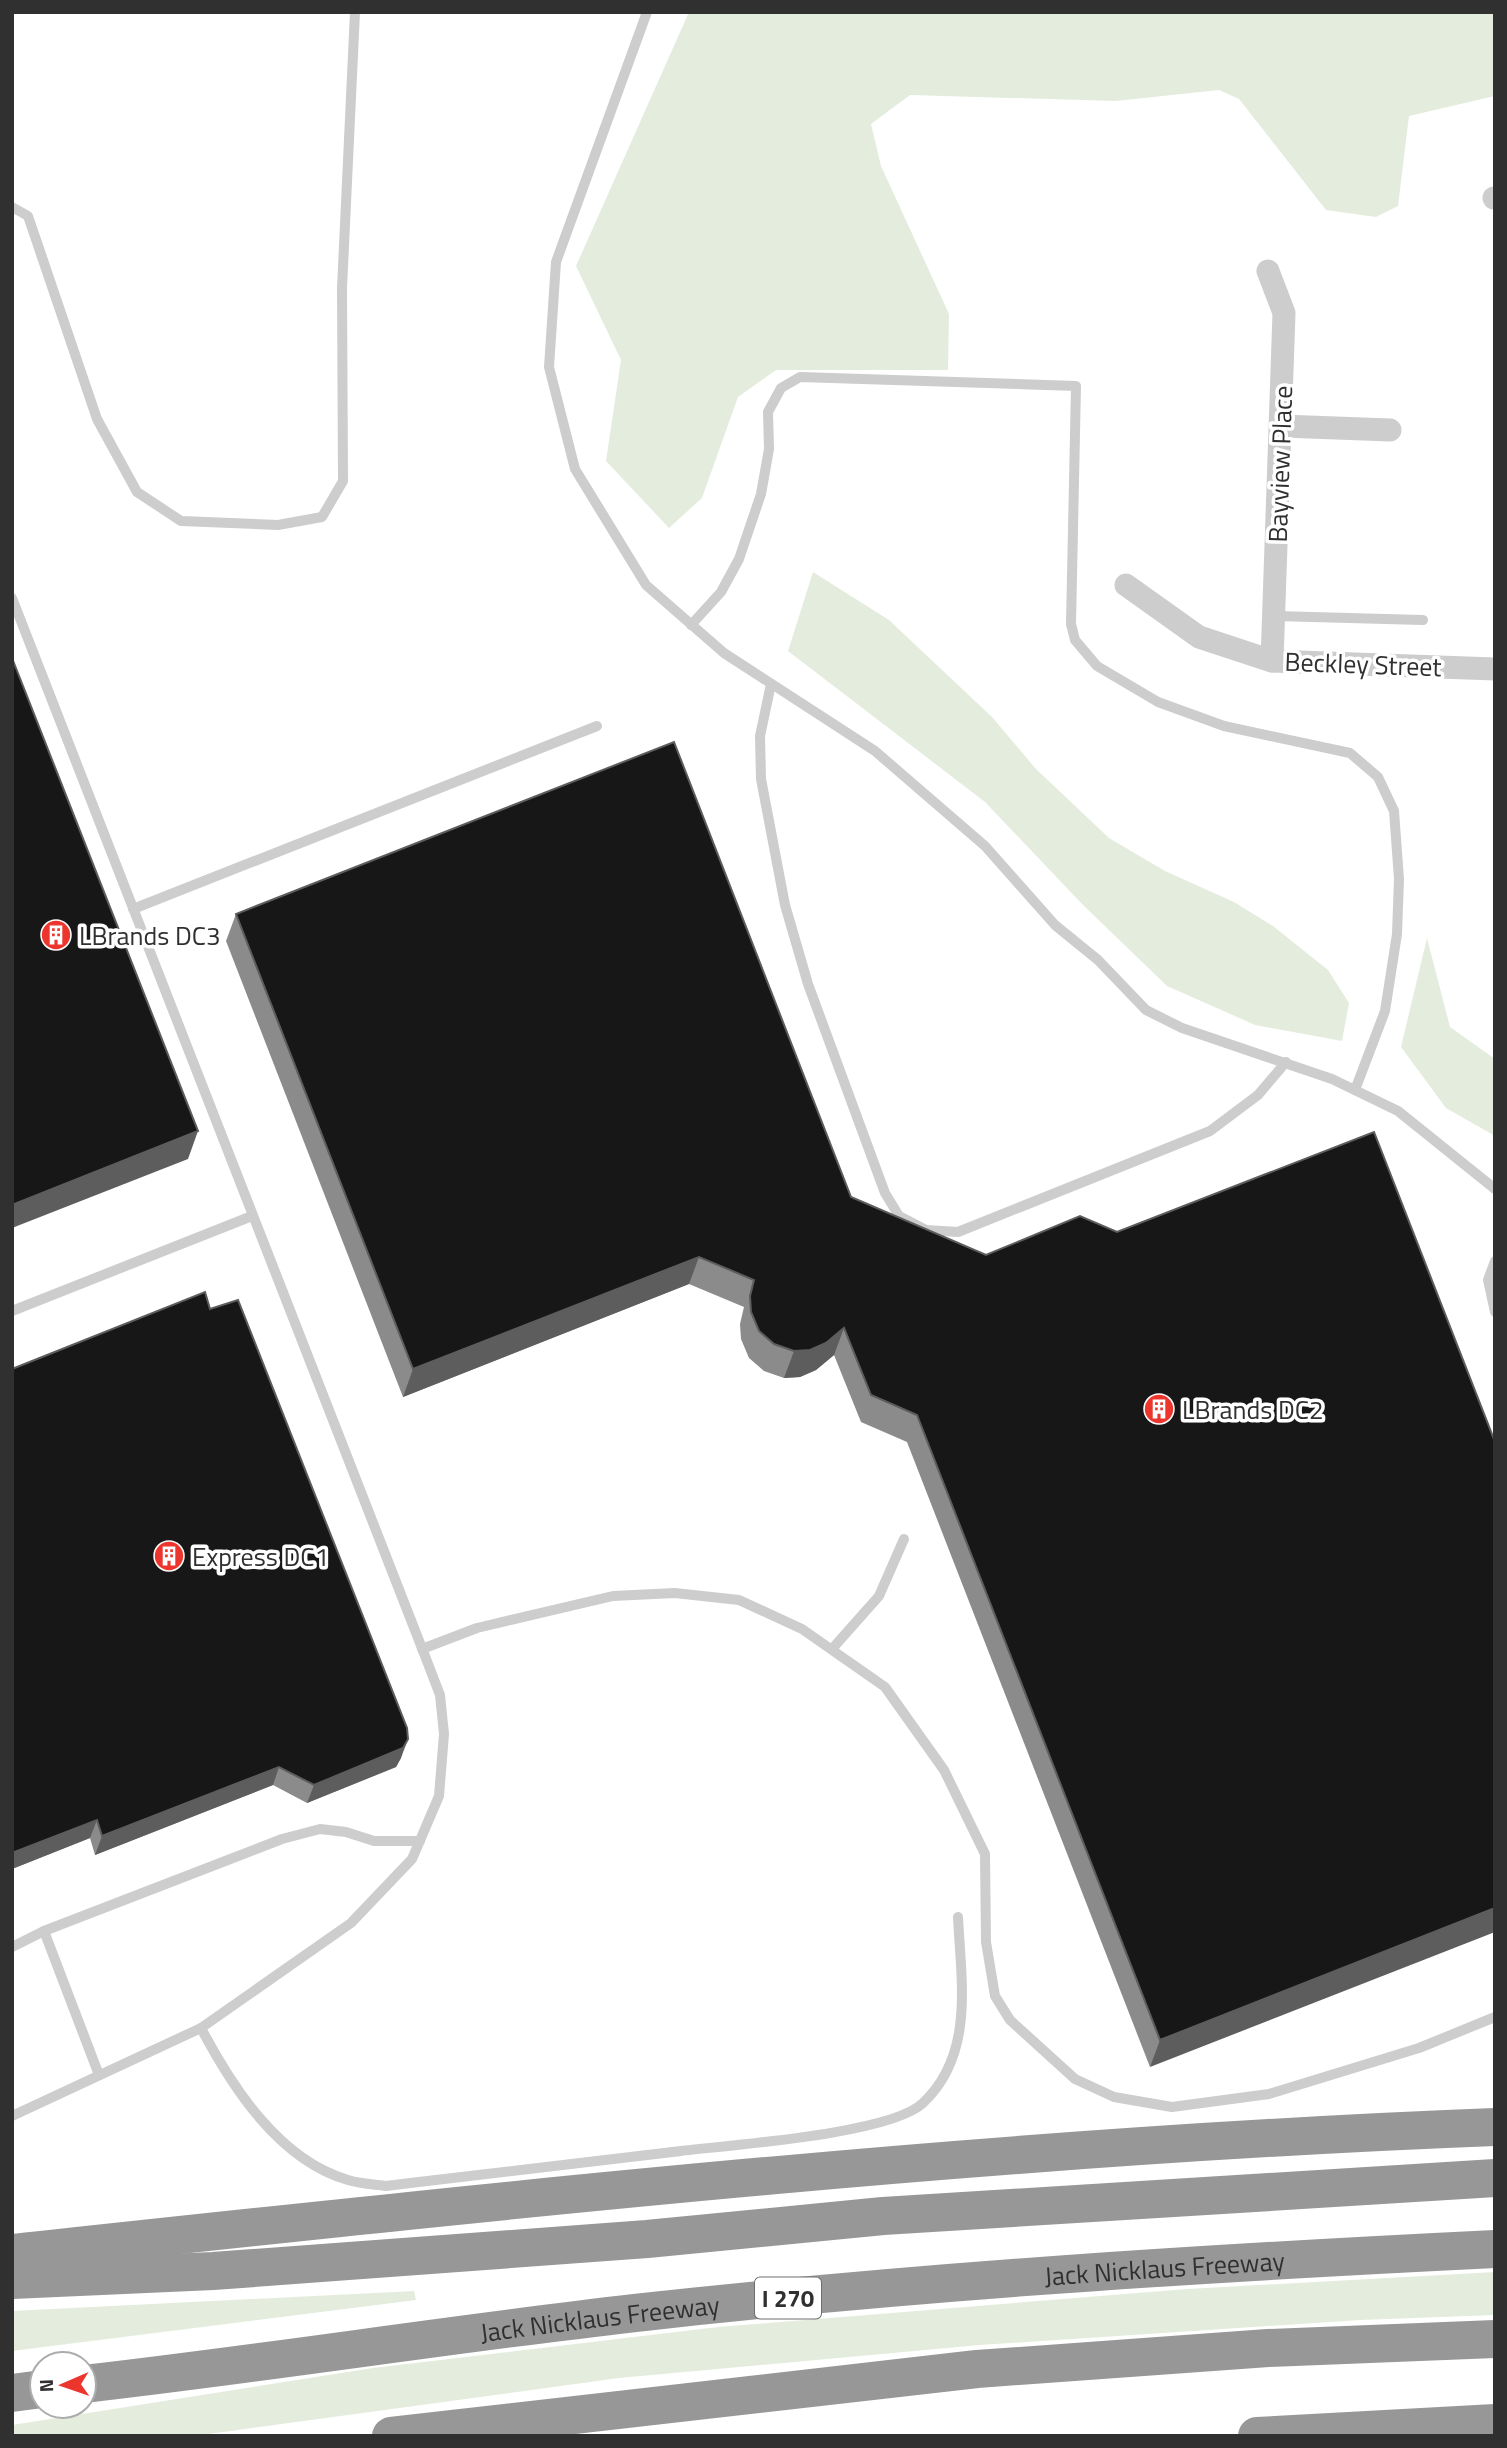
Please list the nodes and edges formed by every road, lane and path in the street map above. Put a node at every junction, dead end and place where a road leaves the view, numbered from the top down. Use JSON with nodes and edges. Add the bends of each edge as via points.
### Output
{"nodes":[{"id":1,"x":355,"y":12,"type":"edge"},
{"id":2,"x":647,"y":12,"type":"edge"},
{"id":3,"x":12,"y":208,"type":"edge"},
{"id":4,"x":1268,"y":271,"type":"dead end"},
{"id":5,"x":1282,"y":426,"type":"junction"},
{"id":6,"x":1390,"y":430,"type":"dead end"},
{"id":7,"x":1126,"y":585,"type":"dead end"},
{"id":8,"x":12,"y":598,"type":"edge"},
{"id":9,"x":1275,"y":616,"type":"junction"},
{"id":10,"x":1423,"y":620,"type":"dead end"},
{"id":11,"x":691,"y":625,"type":"junction"},
{"id":12,"x":1272,"y":660,"type":"junction"},
{"id":13,"x":1495,"y":668,"type":"edge"},
{"id":14,"x":771,"y":684,"type":"junction"},
{"id":15,"x":597,"y":726,"type":"dead end"},
{"id":16,"x":133,"y":909,"type":"junction"},
{"id":17,"x":1286,"y":1062,"type":"junction"},
{"id":18,"x":1355,"y":1090,"type":"junction"},
{"id":19,"x":1495,"y":1189,"type":"edge"},
{"id":20,"x":252,"y":1216,"type":"junction"},
{"id":21,"x":1495,"y":1261,"type":"edge"},
{"id":22,"x":12,"y":1311,"type":"edge"},
{"id":23,"x":1495,"y":1312,"type":"edge"},
{"id":24,"x":904,"y":1539,"type":"dead end"},
{"id":25,"x":422,"y":1649,"type":"junction"},
{"id":26,"x":832,"y":1649,"type":"junction"},
{"id":27,"x":420,"y":1841,"type":"junction"},
{"id":28,"x":958,"y":1917,"type":"dead end"},
{"id":29,"x":44,"y":1931,"type":"junction"},
{"id":30,"x":12,"y":1947,"type":"edge"},
{"id":31,"x":1495,"y":2017,"type":"edge"},
{"id":32,"x":201,"y":2028,"type":"junction"},
{"id":33,"x":99,"y":2076,"type":"junction"},
{"id":34,"x":12,"y":2116,"type":"edge"},
{"id":35,"x":1495,"y":2127,"type":"edge"},
{"id":36,"x":1495,"y":2178,"type":"edge"},
{"id":37,"x":1495,"y":2249,"type":"edge"},
{"id":38,"x":12,"y":2253,"type":"edge"},
{"id":39,"x":12,"y":2280,"type":"edge"},
{"id":40,"x":1495,"y":2339,"type":"edge"},
{"id":41,"x":98,"y":2382,"type":"edge"},
{"id":42,"x":1495,"y":2423,"type":"edge"},
{"id":43,"x":391,"y":2436,"type":"edge"},
{"id":44,"x":1257,"y":2436,"type":"edge"}],
"edges":[{"from":1,"to":3,"type":"lane","via":[[342,288],[343,481],[322,517],[278,525],[181,521],[138,492],[97,419],[28,216]]},
{"from":2,"to":11,"type":"lane","via":[[556,262],[549,367],[575,469],[646,585]]},
{"from":4,"to":5,"type":"street","name":"Bayview Place","via":[[1284,313]]},
{"from":5,"to":6,"type":"street"},
{"from":5,"to":9,"type":"street","name":"Bayview Place"},
{"from":7,"to":12,"type":"street","name":"Beckley Street","via":[[1199,637]]},
{"from":8,"to":16,"type":"lane"},
{"from":9,"to":10,"type":"lane"},
{"from":9,"to":12,"type":"street","name":"Bayview Place"},
{"from":11,"to":14,"type":"lane"},
{"from":11,"to":18,"type":"lane","via":[[721,592],[739,559],[761,494],[769,449],[768,412],[782,388],[800,377],[1076,386],[1074,639],[1097,666],[1158,702],[1224,726],[1350,753],[1378,776],[1394,811],[1397,934],[1385,1011]]},
{"from":12,"to":13,"type":"street","name":"Beckley Street"},
{"from":14,"to":17,"type":"lane","via":[[875,751],[975,838],[1055,925],[1098,960],[1146,1010],[1182,1028]]},
{"from":14,"to":17,"type":"lane","via":[[760,736],[761,779],[785,905],[831,1046],[885,1193],[899,1216],[926,1230],[957,1231],[1151,1155],[1210,1131],[1258,1095]]},
{"from":15,"to":16,"type":"lane"},
{"from":16,"to":20,"type":"lane"},
{"from":17,"to":18,"type":"lane"},
{"from":18,"to":19,"type":"lane","via":[[1398,1111]]},
{"from":20,"to":22,"type":"lane"},
{"from":20,"to":25,"type":"lane"},
{"from":21,"to":23,"type":"lane","via":[[1488,1279]]},
{"from":24,"to":26,"type":"lane","via":[[879,1596]]},
{"from":25,"to":26,"type":"lane","via":[[477,1628],[613,1596],[675,1593],[739,1600],[802,1629]]},
{"from":25,"to":27,"type":"lane","via":[[440,1695],[444,1734],[439,1796]]},
{"from":26,"to":31,"type":"lane","via":[[885,1687],[944,1770],[985,1854],[986,1942],[995,1996],[1010,2020],[1075,2079],[1114,2097],[1172,2107],[1269,2094],[1419,2048]]},
{"from":27,"to":29,"type":"lane","via":[[374,1841],[320,1829],[282,1839]]},
{"from":27,"to":32,"type":"lane","via":[[412,1859],[351,1923]]},
{"from":28,"to":32,"type":"lane","via":[[962,2015],[949,2070],[922,2104],[903,2114],[823,2134],[386,2186],[348,2180],[308,2162],[260,2119]]},
{"from":29,"to":30,"type":"lane"},
{"from":29,"to":33,"type":"lane"},
{"from":32,"to":33,"type":"lane"},
{"from":33,"to":34,"type":"lane"},
{"from":35,"to":38,"type":"highway","via":[[1336,2133],[648,2185]]},
{"from":36,"to":39,"type":"highway","via":[[883,2216],[647,2239],[227,2270]]},
{"from":37,"to":41,"type":"highway","name":"Jack Nicklaus Freeway","number":"I 270","via":[[922,2284],[634,2313]]},
{"from":40,"to":43,"type":"highway","via":[[1268,2348],[976,2369]]},
{"from":42,"to":44,"type":"highway"}]}
